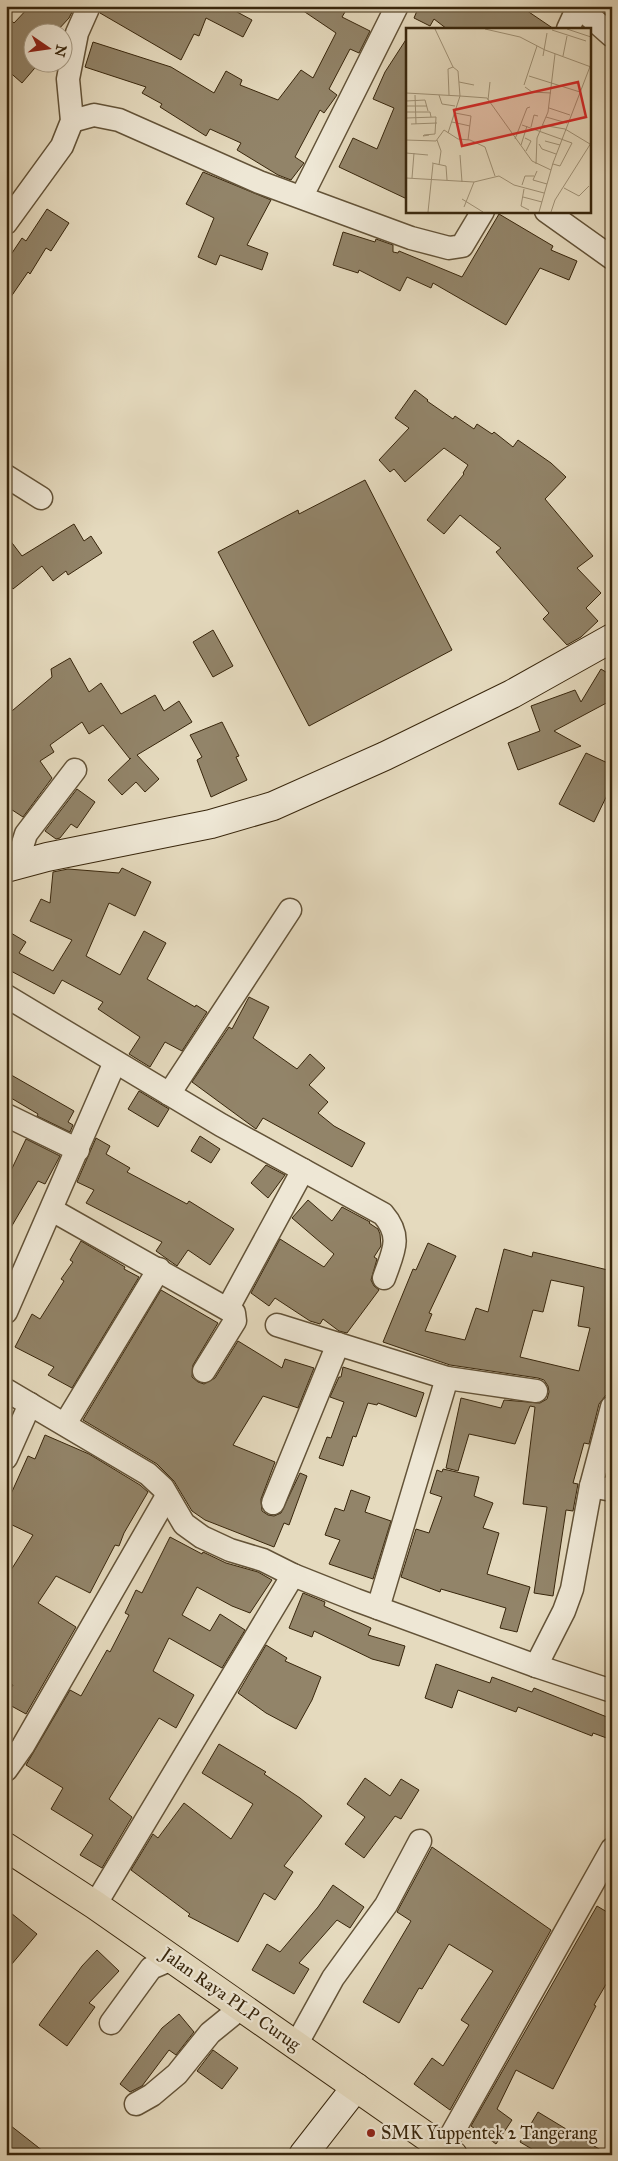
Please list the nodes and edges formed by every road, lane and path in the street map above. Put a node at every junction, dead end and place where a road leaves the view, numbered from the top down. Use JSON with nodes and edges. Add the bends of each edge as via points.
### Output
{"nodes":[{"id":1,"x":89,"y":6,"type":"edge"},
{"id":2,"x":397,"y":6,"type":"edge"},
{"id":3,"x":578,"y":6,"type":"edge"},
{"id":4,"x":568,"y":28,"type":"edge"},
{"id":5,"x":612,"y":36,"type":"edge"},
{"id":6,"x":72,"y":122,"type":"junction"},
{"id":7,"x":302,"y":196,"type":"junction"},
{"id":8,"x":483,"y":212,"type":"edge"},
{"id":9,"x":547,"y":212,"type":"edge"},
{"id":10,"x":6,"y":223,"type":"edge"},
{"id":11,"x":612,"y":258,"type":"edge"},
{"id":12,"x":6,"y":476,"type":"edge"},
{"id":13,"x":41,"y":498,"type":"dead end"},
{"id":14,"x":612,"y":638,"type":"edge"},
{"id":15,"x":75,"y":770,"type":"dead end"},
{"id":16,"x":11,"y":867,"type":"edge"},
{"id":17,"x":290,"y":910,"type":"dead end"},
{"id":18,"x":6,"y":996,"type":"edge"},
{"id":19,"x":115,"y":1062,"type":"junction"},
{"id":20,"x":169,"y":1094,"type":"junction"},
{"id":21,"x":6,"y":1115,"type":"edge"},
{"id":22,"x":78,"y":1150,"type":"junction"},
{"id":23,"x":304,"y":1170,"type":"junction"},
{"id":24,"x":52,"y":1210,"type":"junction"},
{"id":25,"x":159,"y":1269,"type":"junction"},
{"id":26,"x":384,"y":1278,"type":"dead end"},
{"id":27,"x":228,"y":1308,"type":"junction"},
{"id":28,"x":6,"y":1312,"type":"edge"},
{"id":29,"x":277,"y":1325,"type":"dead end"},
{"id":30,"x":338,"y":1344,"type":"junction"},
{"id":31,"x":204,"y":1371,"type":"dead end"},
{"id":32,"x":447,"y":1378,"type":"junction"},
{"id":33,"x":6,"y":1390,"type":"edge"},
{"id":34,"x":536,"y":1391,"type":"dead end"},
{"id":35,"x":30,"y":1404,"type":"junction"},
{"id":36,"x":612,"y":1407,"type":"edge"},
{"id":37,"x":65,"y":1424,"type":"junction"},
{"id":38,"x":6,"y":1458,"type":"edge"},
{"id":39,"x":601,"y":1488,"type":"edge"},
{"id":40,"x":167,"y":1496,"type":"junction"},
{"id":41,"x":274,"y":1503,"type":"dead end"},
{"id":42,"x":293,"y":1575,"type":"junction"},
{"id":43,"x":378,"y":1608,"type":"junction"},
{"id":44,"x":536,"y":1666,"type":"junction"},
{"id":45,"x":612,"y":1691,"type":"edge"},
{"id":46,"x":6,"y":1770,"type":"edge"},
{"id":47,"x":420,"y":1841,"type":"dead end"},
{"id":48,"x":6,"y":1847,"type":"edge"},
{"id":49,"x":612,"y":1849,"type":"edge"},
{"id":50,"x":95,"y":1905,"type":"junction"},
{"id":51,"x":172,"y":1959,"type":"junction"},
{"id":52,"x":242,"y":2007,"type":"junction"},
{"id":53,"x":111,"y":2022,"type":"dead end"},
{"id":54,"x":296,"y":2045,"type":"junction"},
{"id":55,"x":356,"y":2087,"type":"junction"},
{"id":56,"x":136,"y":2104,"type":"dead end"},
{"id":57,"x":449,"y":2152,"type":"edge"},
{"id":58,"x":303,"y":2155,"type":"edge"}],
"edges":[{"from":1,"to":6,"type":"street","via":[[77,33],[68,79]]},
{"from":2,"to":7,"type":"street"},
{"from":3,"to":4,"type":"street"},
{"from":3,"to":5,"type":"street"},
{"from":6,"to":7,"type":"street","via":[[94,115],[119,120],[251,178]]},
{"from":6,"to":10,"type":"street","via":[[62,146]]},
{"from":7,"to":8,"type":"street","via":[[411,238],[448,248],[462,246]]},
{"from":9,"to":11,"type":"street"},
{"from":12,"to":13,"type":"street"},
{"from":14,"to":16,"type":"street","via":[[512,694],[273,806],[212,824]]},
{"from":15,"to":16,"type":"street","via":[[26,834]]},
{"from":17,"to":20,"type":"street"},
{"from":18,"to":19,"type":"street"},
{"from":19,"to":20,"type":"street"},
{"from":19,"to":22,"type":"street"},
{"from":20,"to":23,"type":"street"},
{"from":21,"to":22,"type":"street"},
{"from":22,"to":24,"type":"street"},
{"from":23,"to":26,"type":"street","via":[[383,1214],[392,1225],[396,1236],[394,1250]]},
{"from":23,"to":27,"type":"street"},
{"from":24,"to":25,"type":"street"},
{"from":24,"to":28,"type":"street"},
{"from":25,"to":27,"type":"street"},
{"from":25,"to":37,"type":"street"},
{"from":27,"to":31,"type":"street","via":[[234,1313],[235,1321]]},
{"from":29,"to":30,"type":"street"},
{"from":30,"to":32,"type":"street"},
{"from":30,"to":41,"type":"street"},
{"from":32,"to":34,"type":"street"},
{"from":32,"to":43,"type":"street"},
{"from":33,"to":35,"type":"street"},
{"from":35,"to":37,"type":"street"},
{"from":35,"to":38,"type":"street"},
{"from":36,"to":39,"type":"street"},
{"from":37,"to":40,"type":"street","via":[[148,1474]]},
{"from":39,"to":44,"type":"street","via":[[564,1611]]},
{"from":40,"to":42,"type":"street","via":[[184,1524],[202,1537]]},
{"from":40,"to":46,"type":"street"},
{"from":42,"to":43,"type":"street"},
{"from":42,"to":50,"type":"street"},
{"from":43,"to":44,"type":"street"},
{"from":44,"to":45,"type":"street"},
{"from":47,"to":54,"type":"street","via":[[386,1905],[334,1978]]},
{"from":48,"to":50,"type":"main road","name":"Jalan Raya PLP Curug"},
{"from":49,"to":57,"type":"street"},
{"from":50,"to":51,"type":"main road","name":"Jalan Raya PLP Curug"},
{"from":51,"to":52,"type":"main road","name":"Jalan Raya PLP Curug"},
{"from":51,"to":53,"type":"street","via":[[151,1968]]},
{"from":52,"to":54,"type":"main road","name":"Jalan Raya PLP Curug"},
{"from":52,"to":56,"type":"street","via":[[210,2033],[177,2074]]},
{"from":54,"to":55,"type":"main road","name":"Jalan Raya PLP Curug"},
{"from":55,"to":57,"type":"main road","name":"Jalan Raya PLP Curug"},
{"from":55,"to":58,"type":"street"}]}
